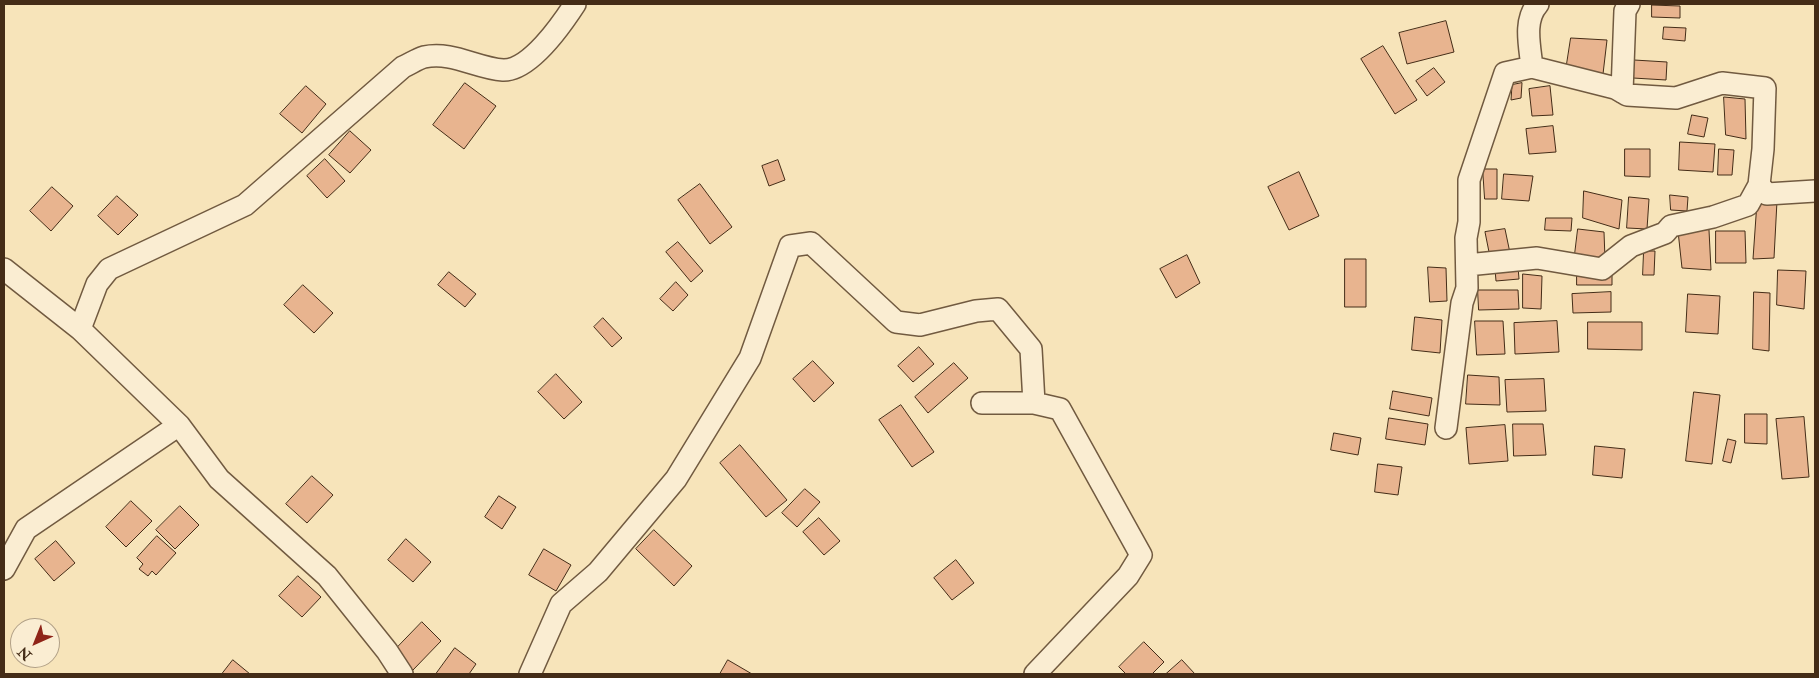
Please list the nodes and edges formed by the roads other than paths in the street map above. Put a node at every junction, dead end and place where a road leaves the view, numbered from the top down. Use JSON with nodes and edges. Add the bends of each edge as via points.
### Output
{"nodes":[{"id":1,"x":575,"y":4,"type":"edge"},
{"id":2,"x":1538,"y":4,"type":"edge"},
{"id":3,"x":1628,"y":4,"type":"edge"},
{"id":4,"x":1532,"y":67,"type":"junction"},
{"id":5,"x":1622,"y":92,"type":"junction"},
{"id":6,"x":1759,"y":185,"type":"junction"},
{"id":7,"x":1815,"y":191,"type":"edge"},
{"id":8,"x":1467,"y":265,"type":"junction"},
{"id":9,"x":4,"y":269,"type":"edge"},
{"id":10,"x":80,"y":329,"type":"junction"},
{"id":11,"x":982,"y":403,"type":"dead end"},
{"id":12,"x":1034,"y":404,"type":"junction"},
{"id":13,"x":179,"y":424,"type":"junction"},
{"id":14,"x":1446,"y":428,"type":"dead end"},
{"id":15,"x":4,"y":570,"type":"edge"},
{"id":16,"x":402,"y":674,"type":"edge"},
{"id":17,"x":530,"y":674,"type":"edge"},
{"id":18,"x":1035,"y":674,"type":"edge"}],
"edges":[{"from":1,"to":10,"type":"street","via":[[551,39],[526,62],[505,70],[447,56],[423,57],[403,67],[245,205],[108,269],[98,284]]},
{"from":2,"to":4,"type":"street","via":[[1533,8],[1528,26]]},
{"from":3,"to":5,"type":"street","via":[[1625,11]]},
{"from":4,"to":5,"type":"street"},
{"from":4,"to":8,"type":"street","via":[[1505,73],[1490,115],[1469,180]]},
{"from":5,"to":6,"type":"street","via":[[1676,98],[1722,83],[1764,88]]},
{"from":6,"to":7,"type":"street","via":[[1767,194]]},
{"from":6,"to":8,"type":"street","via":[[1748,205],[1671,226],[1666,233],[1631,246],[1602,269],[1537,258]]},
{"from":8,"to":14,"type":"street","via":[[1467,288],[1462,303]]},
{"from":9,"to":10,"type":"street"},
{"from":10,"to":13,"type":"street"},
{"from":11,"to":12,"type":"street"},
{"from":12,"to":17,"type":"street","via":[[1031,349],[998,309],[920,325],[896,322],[811,242],[790,246],[750,358],[676,479],[598,572],[561,604]]},
{"from":12,"to":18,"type":"street","via":[[1060,409],[1141,555],[1128,576]]},
{"from":13,"to":15,"type":"street","via":[[26,529]]},
{"from":13,"to":16,"type":"street","via":[[219,479],[327,576]]}]}
